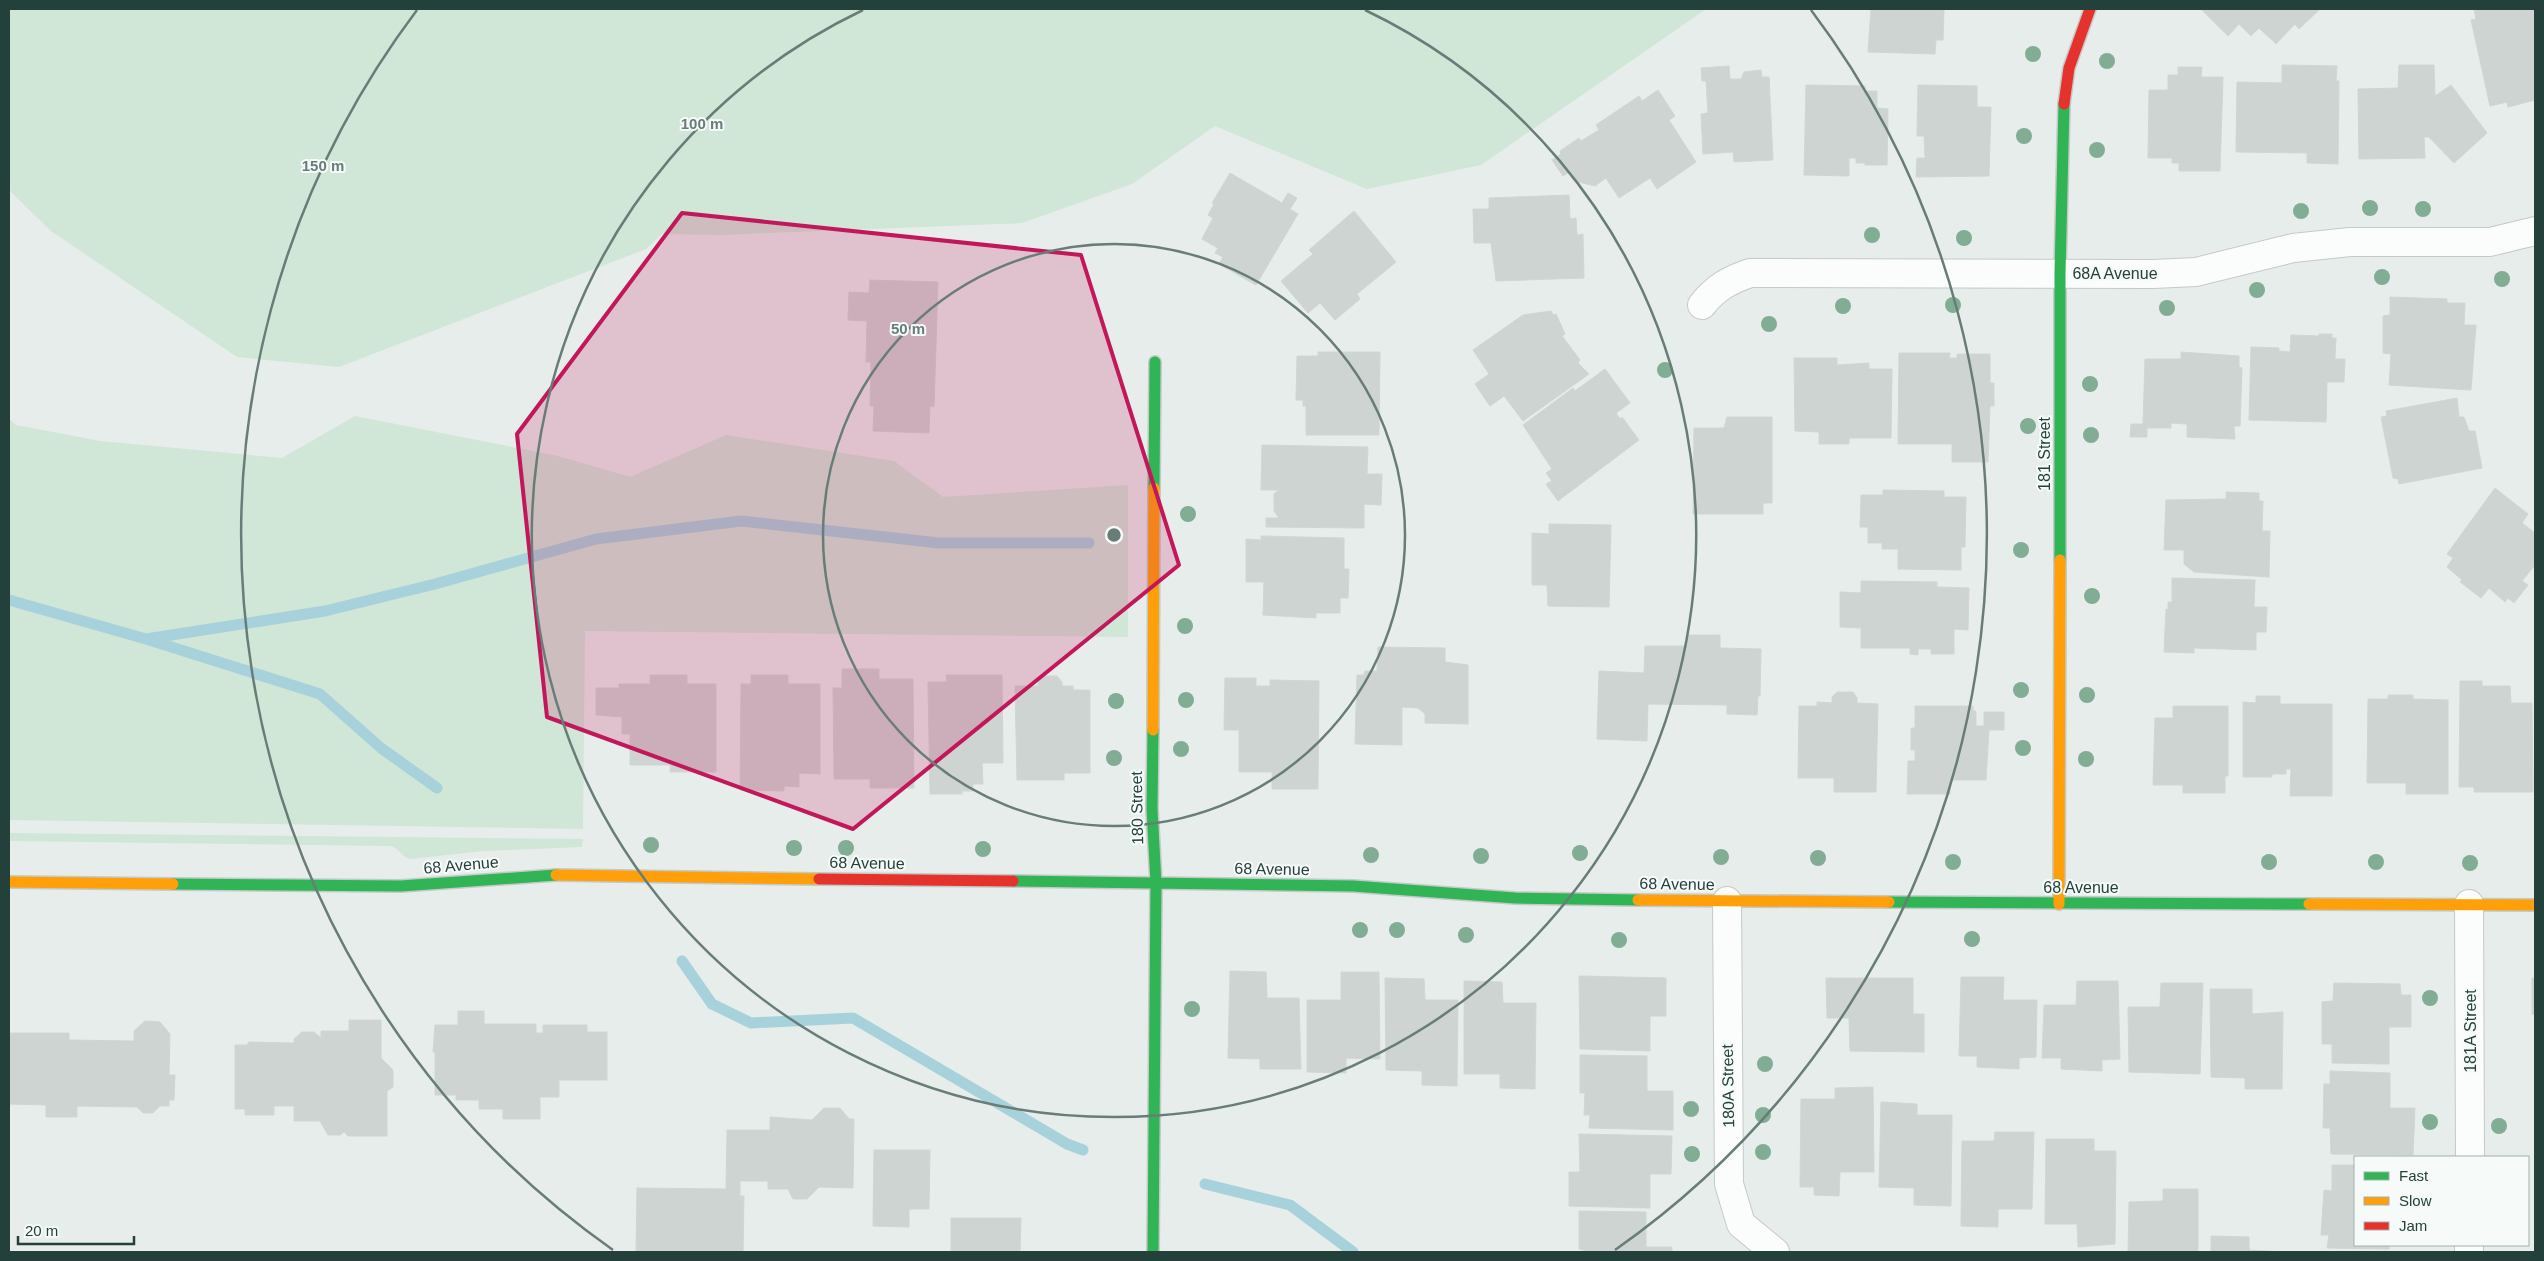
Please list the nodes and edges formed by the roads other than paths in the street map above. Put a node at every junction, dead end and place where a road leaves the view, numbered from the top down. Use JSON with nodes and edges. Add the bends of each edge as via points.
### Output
{"nodes":[{"id":1,"x":2090,"y":9,"type":"edge"},
{"id":2,"x":2535,"y":231,"type":"edge"},
{"id":3,"x":2060,"y":273,"type":"junction"},
{"id":4,"x":1702,"y":304,"type":"dead end"},
{"id":5,"x":1155,"y":362,"type":"dead end"},
{"id":6,"x":9,"y":882,"type":"edge"},
{"id":7,"x":1156,"y":883,"type":"junction"},
{"id":8,"x":1726,"y":901,"type":"junction"},
{"id":9,"x":2059,"y":904,"type":"junction"},
{"id":10,"x":2469,"y":904,"type":"junction"},
{"id":11,"x":2535,"y":905,"type":"edge"},
{"id":12,"x":2470,"y":1156,"type":"edge"},
{"id":13,"x":1153,"y":1252,"type":"edge"},
{"id":14,"x":1776,"y":1252,"type":"edge"}],
"edges":[{"from":1,"to":3,"type":"street","name":"181 Street","via":[[2069,68],[2063,110]]},
{"from":2,"to":3,"type":"street","name":"68A Avenue","via":[[2490,242],[2350,242],[2294,248],[2196,272]]},
{"from":3,"to":4,"type":"street","name":"68A Avenue","via":[[1750,273],[1713,290]]},
{"from":3,"to":9,"type":"street","name":"181 Street"},
{"from":5,"to":7,"type":"street","name":"180 Street","via":[[1152,809]]},
{"from":6,"to":7,"type":"street","name":"68 Avenue","via":[[402,886],[543,875]]},
{"from":7,"to":8,"type":"street","name":"68 Avenue","via":[[1353,886],[1516,898]]},
{"from":7,"to":13,"type":"street","name":"180 Street"},
{"from":8,"to":9,"type":"street","name":"68 Avenue"},
{"from":8,"to":14,"type":"street","name":"180A Street","via":[[1729,1184],[1740,1224]]},
{"from":9,"to":10,"type":"street","name":"68 Avenue"},
{"from":10,"to":11,"type":"street","name":"68 Avenue"},
{"from":10,"to":12,"type":"street","name":"181A Street"}]}
